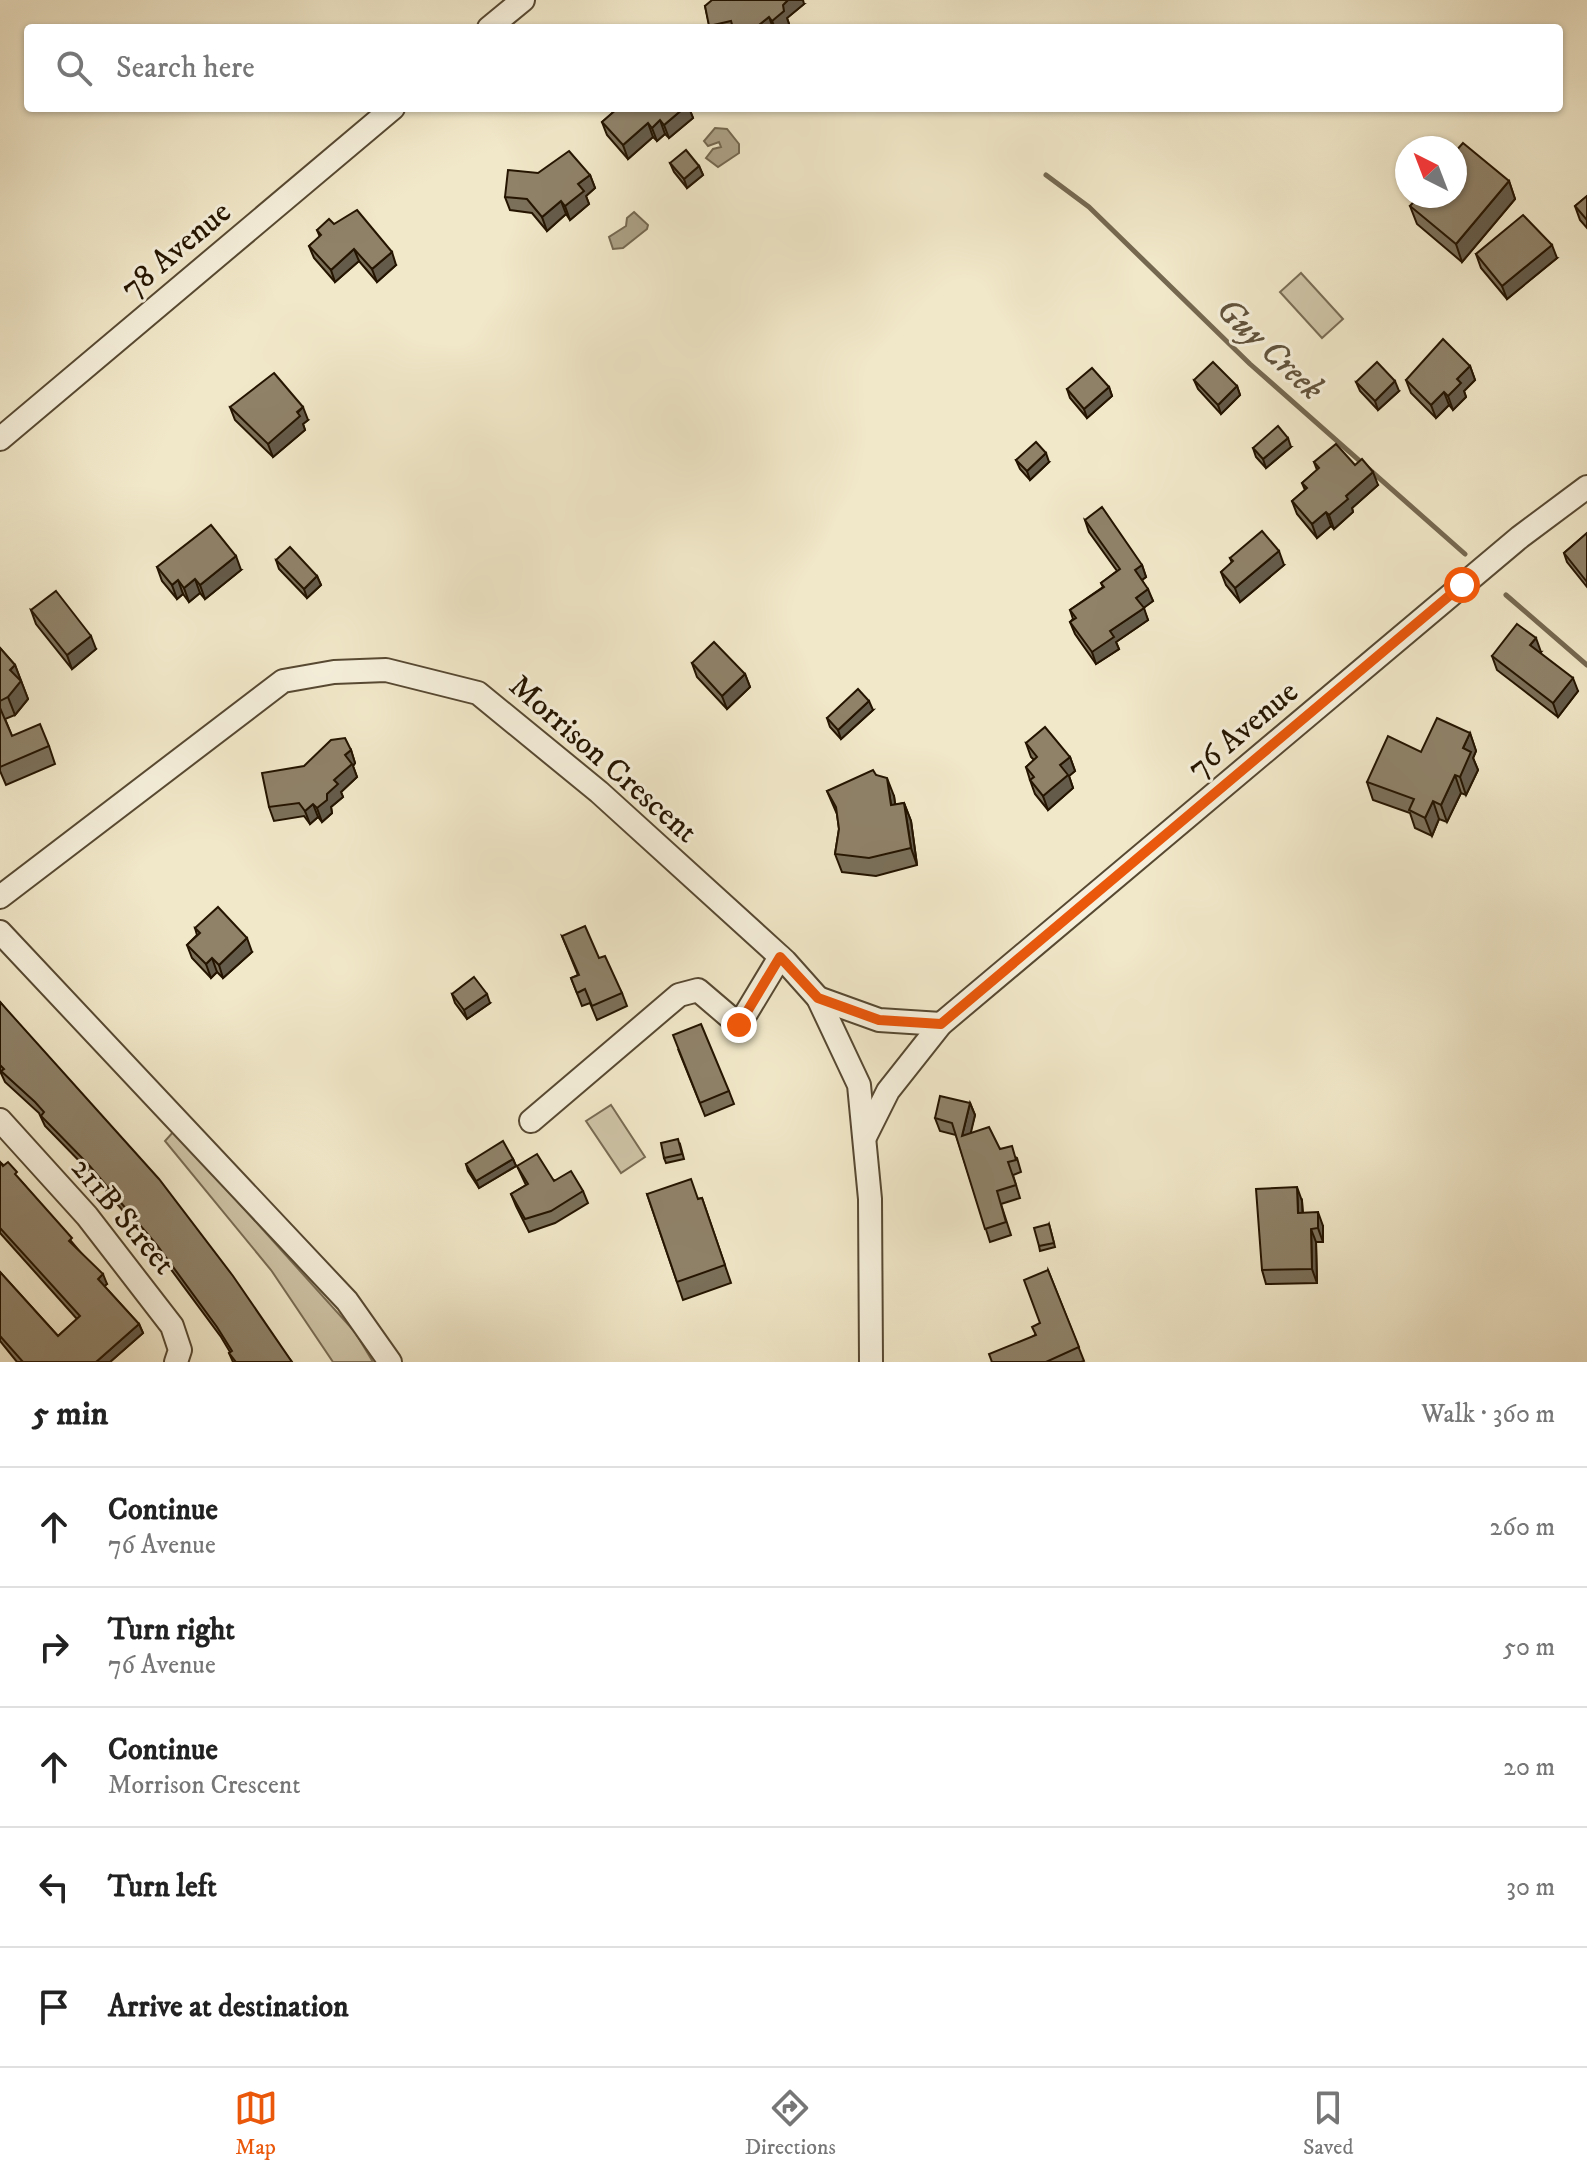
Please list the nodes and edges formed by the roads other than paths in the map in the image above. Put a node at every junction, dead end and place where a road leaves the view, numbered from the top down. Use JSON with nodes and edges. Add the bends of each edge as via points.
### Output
{"nodes":[{"id":1,"x":523,"y":0,"type":"edge"},
{"id":2,"x":494,"y":24,"type":"edge"},
{"id":3,"x":388,"y":112,"type":"edge"},
{"id":4,"x":0,"y":439,"type":"edge"},
{"id":5,"x":1587,"y":487,"type":"edge"},
{"id":6,"x":0,"y":897,"type":"edge"},
{"id":7,"x":0,"y":932,"type":"edge"},
{"id":8,"x":780,"y":957,"type":"junction"},
{"id":9,"x":818,"y":998,"type":"junction"},
{"id":10,"x":941,"y":1024,"type":"junction"},
{"id":11,"x":0,"y":1120,"type":"edge"},
{"id":12,"x":531,"y":1121,"type":"dead end"},
{"id":13,"x":866,"y":1135,"type":"junction"},
{"id":14,"x":176,"y":1362,"type":"edge"},
{"id":15,"x":390,"y":1362,"type":"edge"},
{"id":16,"x":871,"y":1362,"type":"edge"}],
"edges":[{"from":1,"to":2,"type":"street"},
{"from":3,"to":4,"type":"street","name":"78 Avenue"},
{"from":5,"to":10,"type":"street","name":"76 Avenue","via":[[1473,576]]},
{"from":6,"to":8,"type":"street","name":"Morrison Crescent","via":[[283,681],[386,670],[478,693],[599,792]]},
{"from":7,"to":15,"type":"street","via":[[347,1301]]},
{"from":8,"to":9,"type":"street","name":"Morrison Crescent"},
{"from":8,"to":12,"type":"street","via":[[739,1025],[698,990],[679,995]]},
{"from":9,"to":10,"type":"street","via":[[879,1020]]},
{"from":9,"to":13,"type":"street","name":"Morrison Crescent","via":[[859,1085]]},
{"from":10,"to":13,"type":"street","name":"76 Avenue","via":[[888,1091]]},
{"from":11,"to":14,"type":"street","name":"211B Street","via":[[87,1216],[172,1326],[180,1350]]},
{"from":13,"to":16,"type":"street","name":"Morrison Crescent"}]}
